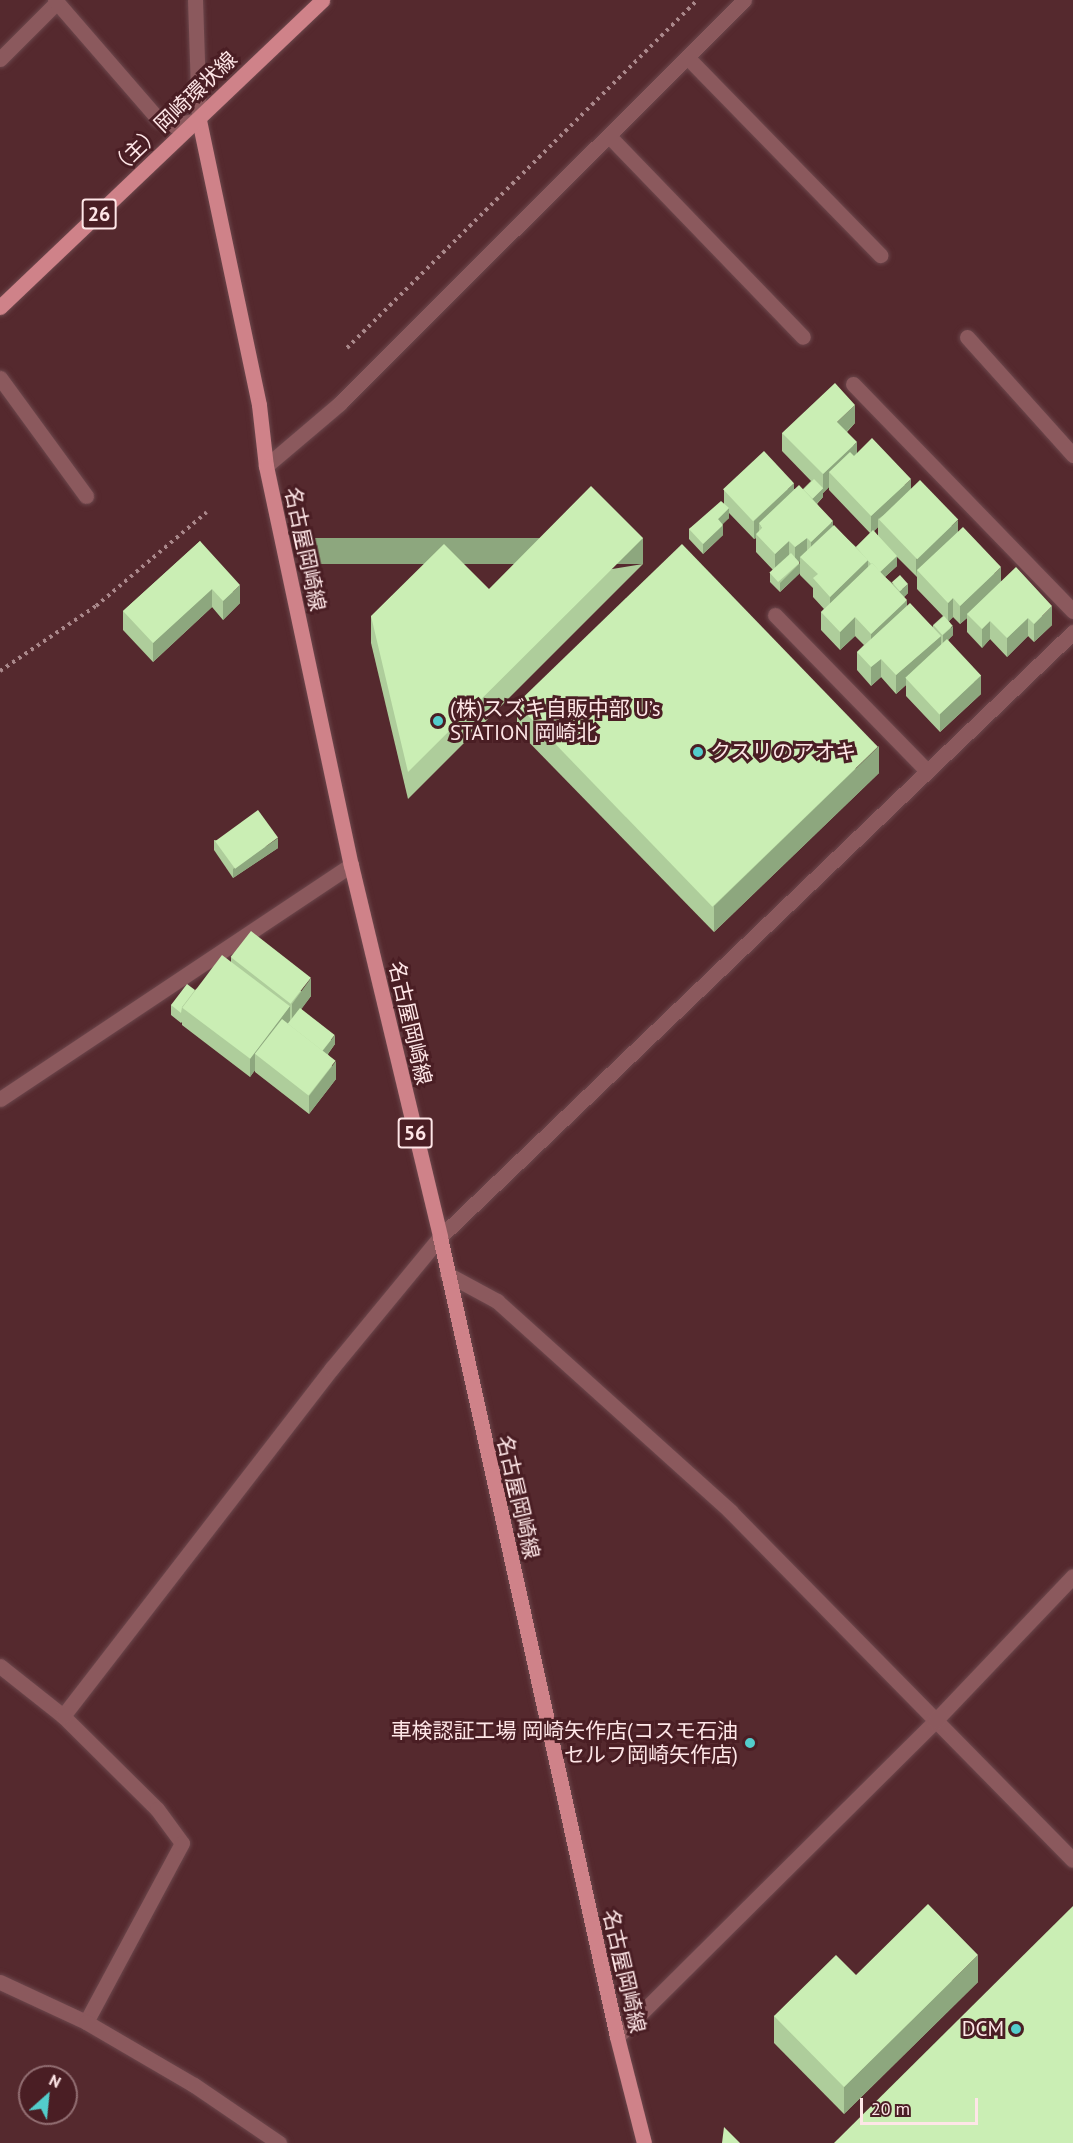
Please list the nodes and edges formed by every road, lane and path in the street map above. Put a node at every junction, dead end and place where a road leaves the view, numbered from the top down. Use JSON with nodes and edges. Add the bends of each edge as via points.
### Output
{"nodes":[{"id":1,"x":195,"y":0,"type":"edge"},
{"id":2,"x":322,"y":0,"type":"edge"},
{"id":3,"x":698,"y":0,"type":"edge"},
{"id":4,"x":744,"y":0,"type":"edge"},
{"id":5,"x":56,"y":1,"type":"edge"},
{"id":6,"x":687,"y":57,"type":"junction"},
{"id":7,"x":0,"y":59,"type":"edge"},
{"id":8,"x":199,"y":120,"type":"junction"},
{"id":9,"x":609,"y":135,"type":"junction"},
{"id":10,"x":880,"y":255,"type":"dead end"},
{"id":11,"x":0,"y":307,"type":"edge"},
{"id":12,"x":803,"y":337,"type":"dead end"},
{"id":13,"x":967,"y":337,"type":"dead end"},
{"id":14,"x":347,"y":348,"type":"dead end"},
{"id":15,"x":0,"y":378,"type":"edge"},
{"id":16,"x":853,"y":384,"type":"dead end"},
{"id":17,"x":1073,"y":455,"type":"edge"},
{"id":18,"x":266,"y":466,"type":"junction"},
{"id":19,"x":86,"y":496,"type":"dead end"},
{"id":20,"x":207,"y":512,"type":"dead end"},
{"id":21,"x":1073,"y":611,"type":"edge"},
{"id":22,"x":776,"y":615,"type":"dead end"},
{"id":23,"x":1073,"y":632,"type":"edge"},
{"id":24,"x":0,"y":671,"type":"edge"},
{"id":25,"x":927,"y":771,"type":"junction"},
{"id":26,"x":351,"y":865,"type":"junction"},
{"id":27,"x":0,"y":1099,"type":"edge"},
{"id":28,"x":440,"y":1237,"type":"junction"},
{"id":29,"x":447,"y":1274,"type":"junction"},
{"id":30,"x":1073,"y":1576,"type":"edge"},
{"id":31,"x":0,"y":1666,"type":"edge"},
{"id":32,"x":63,"y":1716,"type":"junction"},
{"id":33,"x":935,"y":1721,"type":"junction"},
{"id":34,"x":1073,"y":1860,"type":"edge"},
{"id":35,"x":0,"y":1982,"type":"edge"},
{"id":36,"x":86,"y":2022,"type":"junction"},
{"id":37,"x":617,"y":2037,"type":"junction"},
{"id":38,"x":279,"y":2143,"type":"edge"},
{"id":39,"x":644,"y":2143,"type":"edge"}],
"edges":[{"from":1,"to":8,"type":"street","number":"56"},
{"from":2,"to":8,"type":"main road","name":"（主）岡崎環状線","number":"26"},
{"from":3,"to":14,"type":"path"},
{"from":4,"to":6,"type":"street"},
{"from":5,"to":7,"type":"street"},
{"from":5,"to":8,"type":"street","via":[[158,119],[173,125]]},
{"from":6,"to":9,"type":"street"},
{"from":6,"to":10,"type":"street"},
{"from":8,"to":11,"type":"main road","name":"（主）岡崎環状線","number":"26"},
{"from":8,"to":18,"type":"main road","name":"名古屋岡崎線","number":"56","via":[[259,405]]},
{"from":9,"to":12,"type":"street"},
{"from":9,"to":18,"type":"street","via":[[339,404]]},
{"from":13,"to":17,"type":"street"},
{"from":15,"to":19,"type":"street"},
{"from":16,"to":21,"type":"street"},
{"from":18,"to":26,"type":"main road","name":"名古屋岡崎線","number":"56"},
{"from":20,"to":24,"type":"path","via":[[96,606]]},
{"from":22,"to":25,"type":"street"},
{"from":23,"to":25,"type":"street"},
{"from":25,"to":28,"type":"street"},
{"from":26,"to":27,"type":"street"},
{"from":26,"to":28,"type":"main road","name":"名古屋岡崎線","number":"56"},
{"from":28,"to":29,"type":"main road","name":"名古屋岡崎線","number":"56"},
{"from":28,"to":32,"type":"street","via":[[332,1368]]},
{"from":29,"to":33,"type":"street","via":[[497,1301],[730,1511]]},
{"from":29,"to":37,"type":"main road","name":"名古屋岡崎線","number":"56"},
{"from":30,"to":33,"type":"street"},
{"from":31,"to":32,"type":"street"},
{"from":32,"to":36,"type":"street","via":[[157,1809],[182,1843]]},
{"from":33,"to":34,"type":"street"},
{"from":33,"to":37,"type":"street"},
{"from":35,"to":36,"type":"street"},
{"from":36,"to":38,"type":"street","via":[[194,2085]]},
{"from":37,"to":39,"type":"main road","name":"名古屋岡崎線","number":"56"}]}
